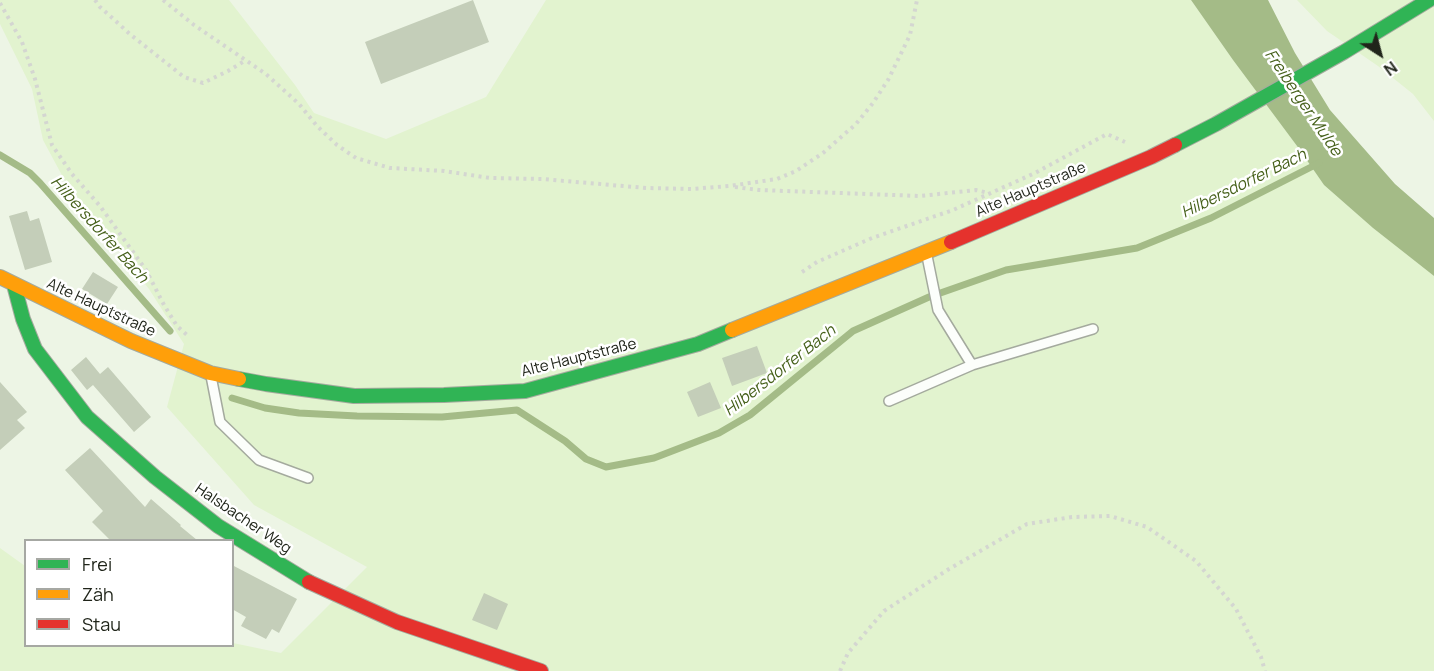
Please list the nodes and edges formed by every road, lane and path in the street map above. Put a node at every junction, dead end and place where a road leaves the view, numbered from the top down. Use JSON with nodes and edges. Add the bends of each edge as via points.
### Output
{"nodes":[{"id":1,"x":95,"y":0,"type":"edge"},
{"id":2,"x":163,"y":0,"type":"edge"},
{"id":3,"x":917,"y":0,"type":"edge"},
{"id":4,"x":1429,"y":0,"type":"edge"},
{"id":5,"x":0,"y":3,"type":"edge"},
{"id":6,"x":246,"y":60,"type":"junction"},
{"id":7,"x":1133,"y":145,"type":"dead end"},
{"id":8,"x":729,"y":186,"type":"junction"},
{"id":9,"x":988,"y":194,"type":"junction"},
{"id":10,"x":926,"y":253,"type":"junction"},
{"id":11,"x":799,"y":275,"type":"dead end"},
{"id":12,"x":0,"y":277,"type":"edge"},
{"id":13,"x":14,"y":285,"type":"junction"},
{"id":14,"x":1094,"y":329,"type":"dead end"},
{"id":15,"x":193,"y":341,"type":"dead end"},
{"id":16,"x":972,"y":365,"type":"junction"},
{"id":17,"x":210,"y":373,"type":"junction"},
{"id":18,"x":890,"y":401,"type":"dead end"},
{"id":19,"x":308,"y":478,"type":"dead end"},
{"id":20,"x":541,"y":671,"type":"edge"},
{"id":21,"x":840,"y":671,"type":"edge"},
{"id":22,"x":1265,"y":671,"type":"edge"}],
"edges":[{"from":1,"to":6,"type":"path","via":[[184,77],[203,83]]},
{"from":2,"to":6,"type":"path"},
{"from":3,"to":8,"type":"path","via":[[902,54],[873,104],[856,124],[796,171],[777,179]]},
{"from":4,"to":10,"type":"main road","name":"Alte Hauptstraße","via":[[1216,124],[1151,157]]},
{"from":5,"to":15,"type":"path","via":[[22,42],[52,145],[146,270],[177,326]]},
{"from":6,"to":8,"type":"path","via":[[300,104],[337,145],[356,158],[390,168],[646,188]]},
{"from":7,"to":9,"type":"path","via":[[1107,134]]},
{"from":8,"to":9,"type":"path","via":[[909,196],[976,190]]},
{"from":9,"to":11,"type":"path","via":[[872,238],[818,262]]},
{"from":10,"to":16,"type":"lane","via":[[938,310]]},
{"from":10,"to":17,"type":"main road","name":"Alte Hauptstraße","via":[[698,344],[525,391],[354,396]]},
{"from":12,"to":13,"type":"main road","name":"Alte Hauptstraße"},
{"from":13,"to":17,"type":"main road","name":"Alte Hauptstraße","via":[[55,301],[130,341]]},
{"from":13,"to":20,"type":"main road","name":"Halsbacher Weg","via":[[35,349],[87,417],[218,526],[305,580],[397,622]]},
{"from":14,"to":16,"type":"lane"},
{"from":16,"to":18,"type":"lane"},
{"from":17,"to":19,"type":"lane","via":[[220,422],[259,460]]},
{"from":21,"to":22,"type":"path","via":[[848,653],[884,611],[1027,524],[1110,516],[1147,527],[1196,561],[1236,609]]}]}
